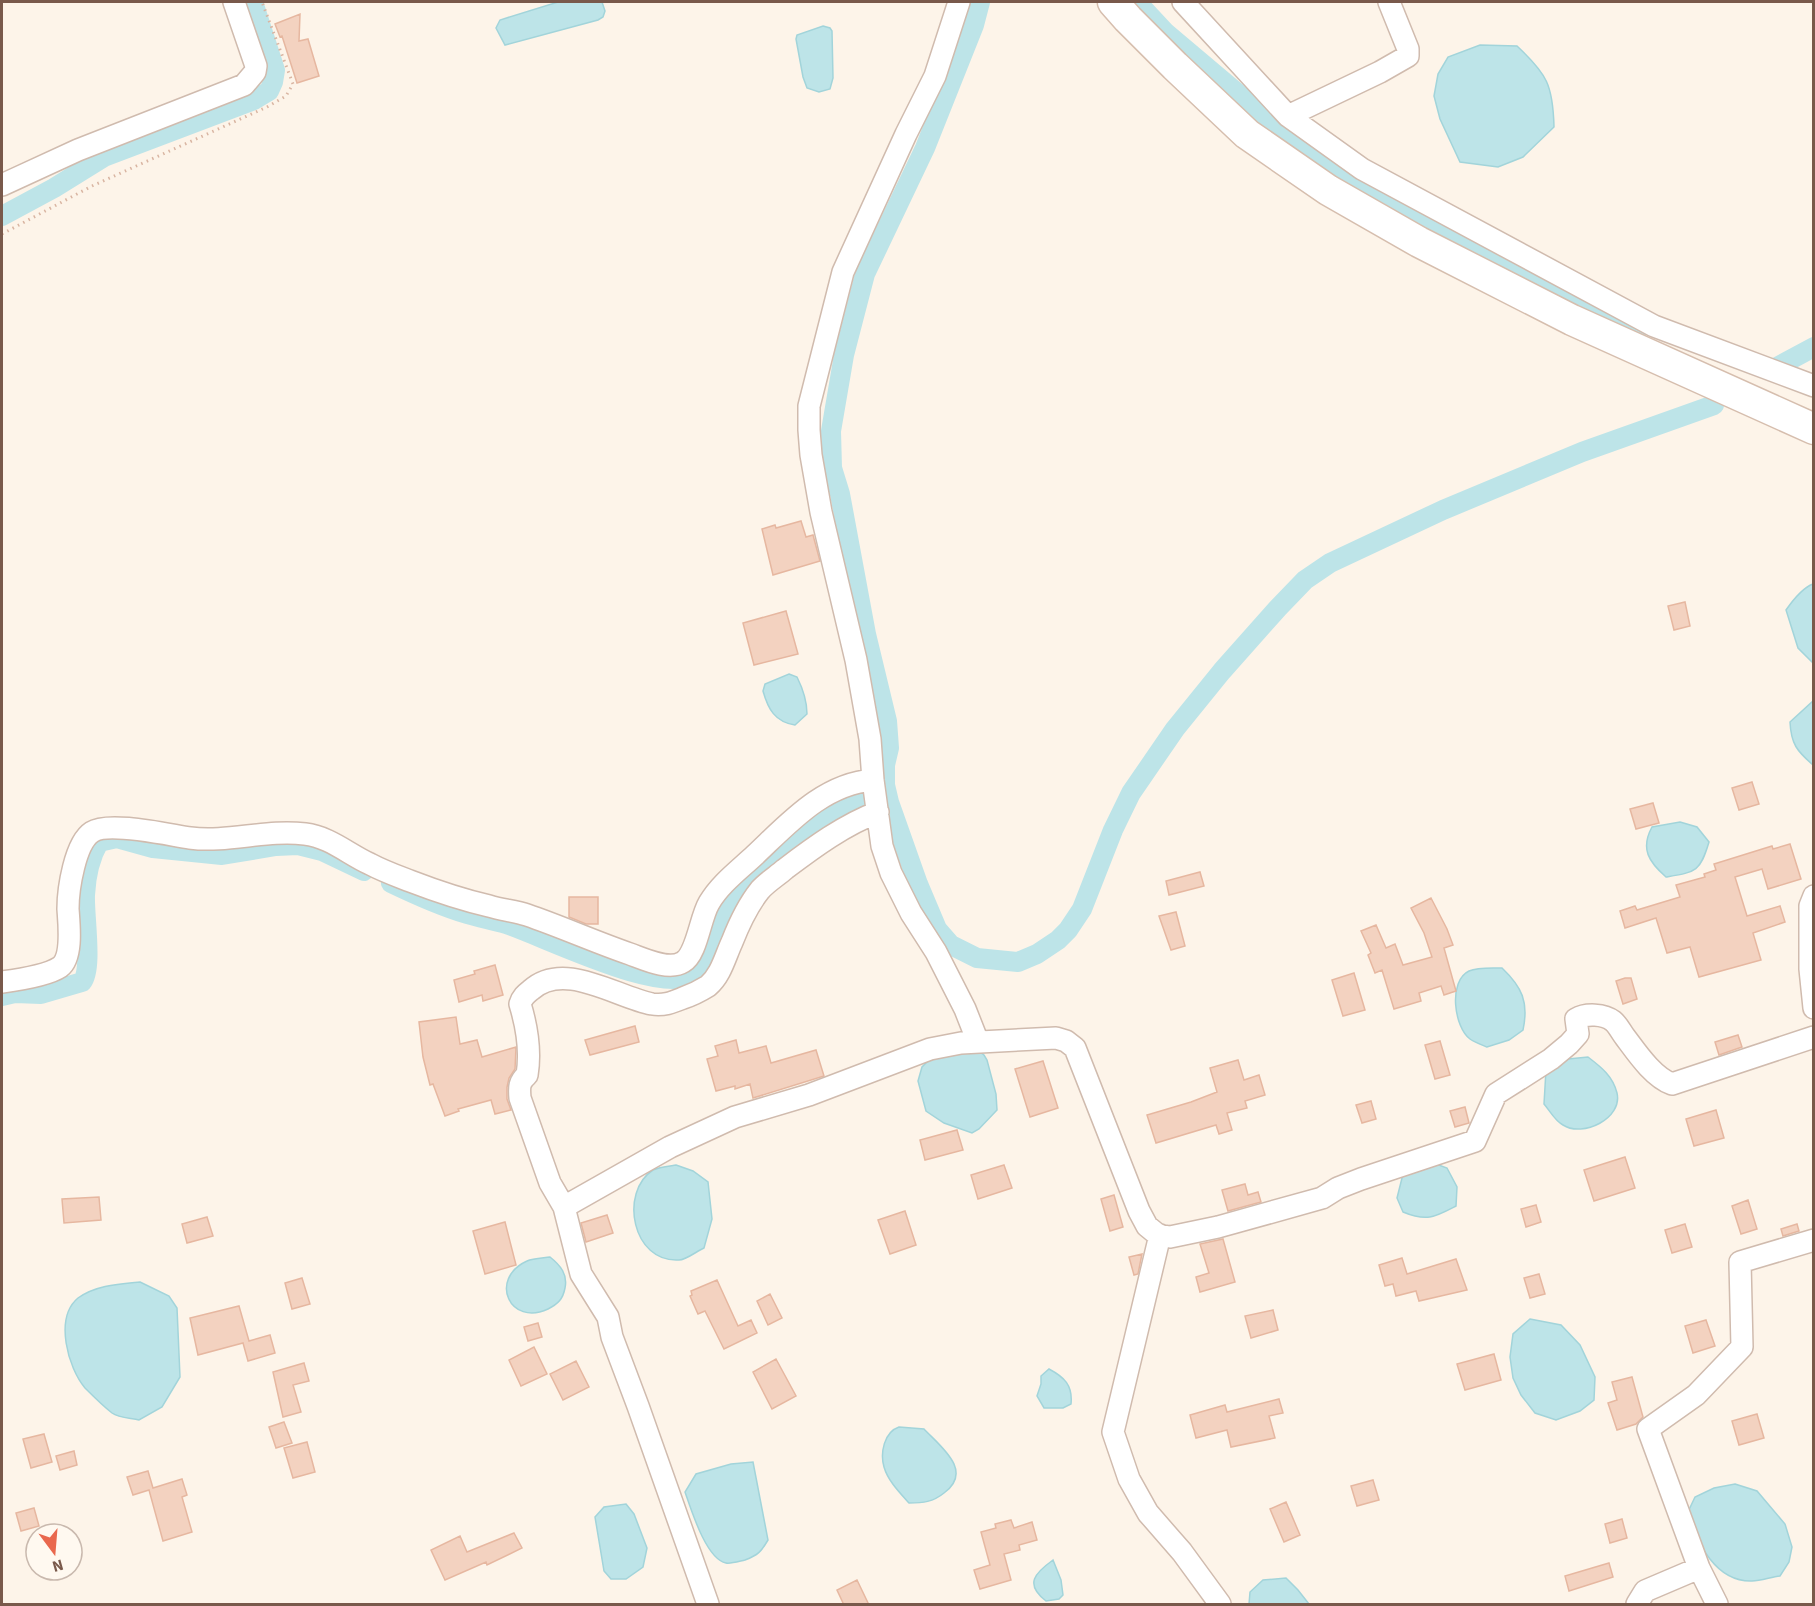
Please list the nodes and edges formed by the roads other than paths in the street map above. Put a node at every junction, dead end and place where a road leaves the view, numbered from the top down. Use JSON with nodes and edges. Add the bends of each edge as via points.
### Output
{"nodes":[{"id":1,"x":234,"y":2,"type":"edge"},
{"id":2,"x":959,"y":2,"type":"edge"},
{"id":3,"x":1113,"y":2,"type":"edge"},
{"id":4,"x":1183,"y":2,"type":"edge"},
{"id":5,"x":1389,"y":2,"type":"edge"},
{"id":6,"x":1288,"y":116,"type":"junction"},
{"id":7,"x":2,"y":185,"type":"edge"},
{"id":8,"x":1814,"y":386,"type":"edge"},
{"id":9,"x":1814,"y":429,"type":"edge"},
{"id":10,"x":873,"y":780,"type":"junction"},
{"id":11,"x":878,"y":812,"type":"junction"},
{"id":12,"x":1814,"y":896,"type":"edge"},
{"id":13,"x":2,"y":982,"type":"edge"},
{"id":14,"x":1814,"y":1008,"type":"edge"},
{"id":15,"x":1814,"y":1037,"type":"edge"},
{"id":16,"x":978,"y":1042,"type":"junction"},
{"id":17,"x":564,"y":1207,"type":"junction"},
{"id":18,"x":1160,"y":1235,"type":"junction"},
{"id":19,"x":1814,"y":1240,"type":"edge"},
{"id":20,"x":1699,"y":1568,"type":"junction"},
{"id":21,"x":708,"y":1605,"type":"edge"},
{"id":22,"x":1220,"y":1605,"type":"edge"},
{"id":23,"x":1637,"y":1605,"type":"edge"},
{"id":24,"x":1717,"y":1605,"type":"edge"}],
"edges":[{"from":1,"to":7,"type":"street","via":[[256,66],[244,85],[78,150]]},
{"from":2,"to":10,"type":"street","via":[[935,76],[843,272],[809,406],[811,455],[856,660]]},
{"from":3,"to":9,"type":"street","via":[[1247,134],[1328,190],[1419,242],[1572,320]]},
{"from":4,"to":6,"type":"street"},
{"from":5,"to":6,"type":"street","via":[[1408,56]]},
{"from":6,"to":8,"type":"street","via":[[1362,169],[1654,326]]},
{"from":10,"to":11,"type":"street"},
{"from":10,"to":13,"type":"street","via":[[828,794],[792,818],[722,886],[709,904],[690,956],[682,963],[649,961],[526,915],[412,882],[308,834],[193,838],[109,828],[91,832],[75,861],[66,960],[59,968]]},
{"from":11,"to":16,"type":"street","via":[[882,846],[891,873],[936,952]]},
{"from":11,"to":17,"type":"street","via":[[831,836],[762,887],[732,940],[721,969],[710,985],[698,992],[670,1004],[653,1004],[562,978],[539,982],[522,999],[530,1061],[519,1087],[520,1098],[550,1183]]},
{"from":12,"to":14,"type":"street","via":[[1810,906]]},
{"from":15,"to":18,"type":"street","via":[[1672,1084],[1652,1069],[1612,1021],[1594,1015],[1580,1016],[1576,1019],[1578,1034],[1569,1044],[1496,1094],[1475,1141],[1361,1179],[1314,1200],[1218,1227],[1170,1237]]},
{"from":16,"to":17,"type":"street","via":[[930,1049],[809,1095],[735,1117],[670,1147]]},
{"from":16,"to":18,"type":"street","via":[[1056,1038],[1075,1048],[1138,1211],[1147,1226]]},
{"from":17,"to":21,"type":"street","via":[[581,1274],[608,1317]]},
{"from":18,"to":22,"type":"street","via":[[1113,1432],[1130,1479],[1148,1513]]},
{"from":19,"to":20,"type":"street","via":[[1740,1262],[1742,1347],[1696,1395],[1648,1429]]},
{"from":20,"to":23,"type":"street","via":[[1645,1591]]},
{"from":20,"to":24,"type":"street"}]}
